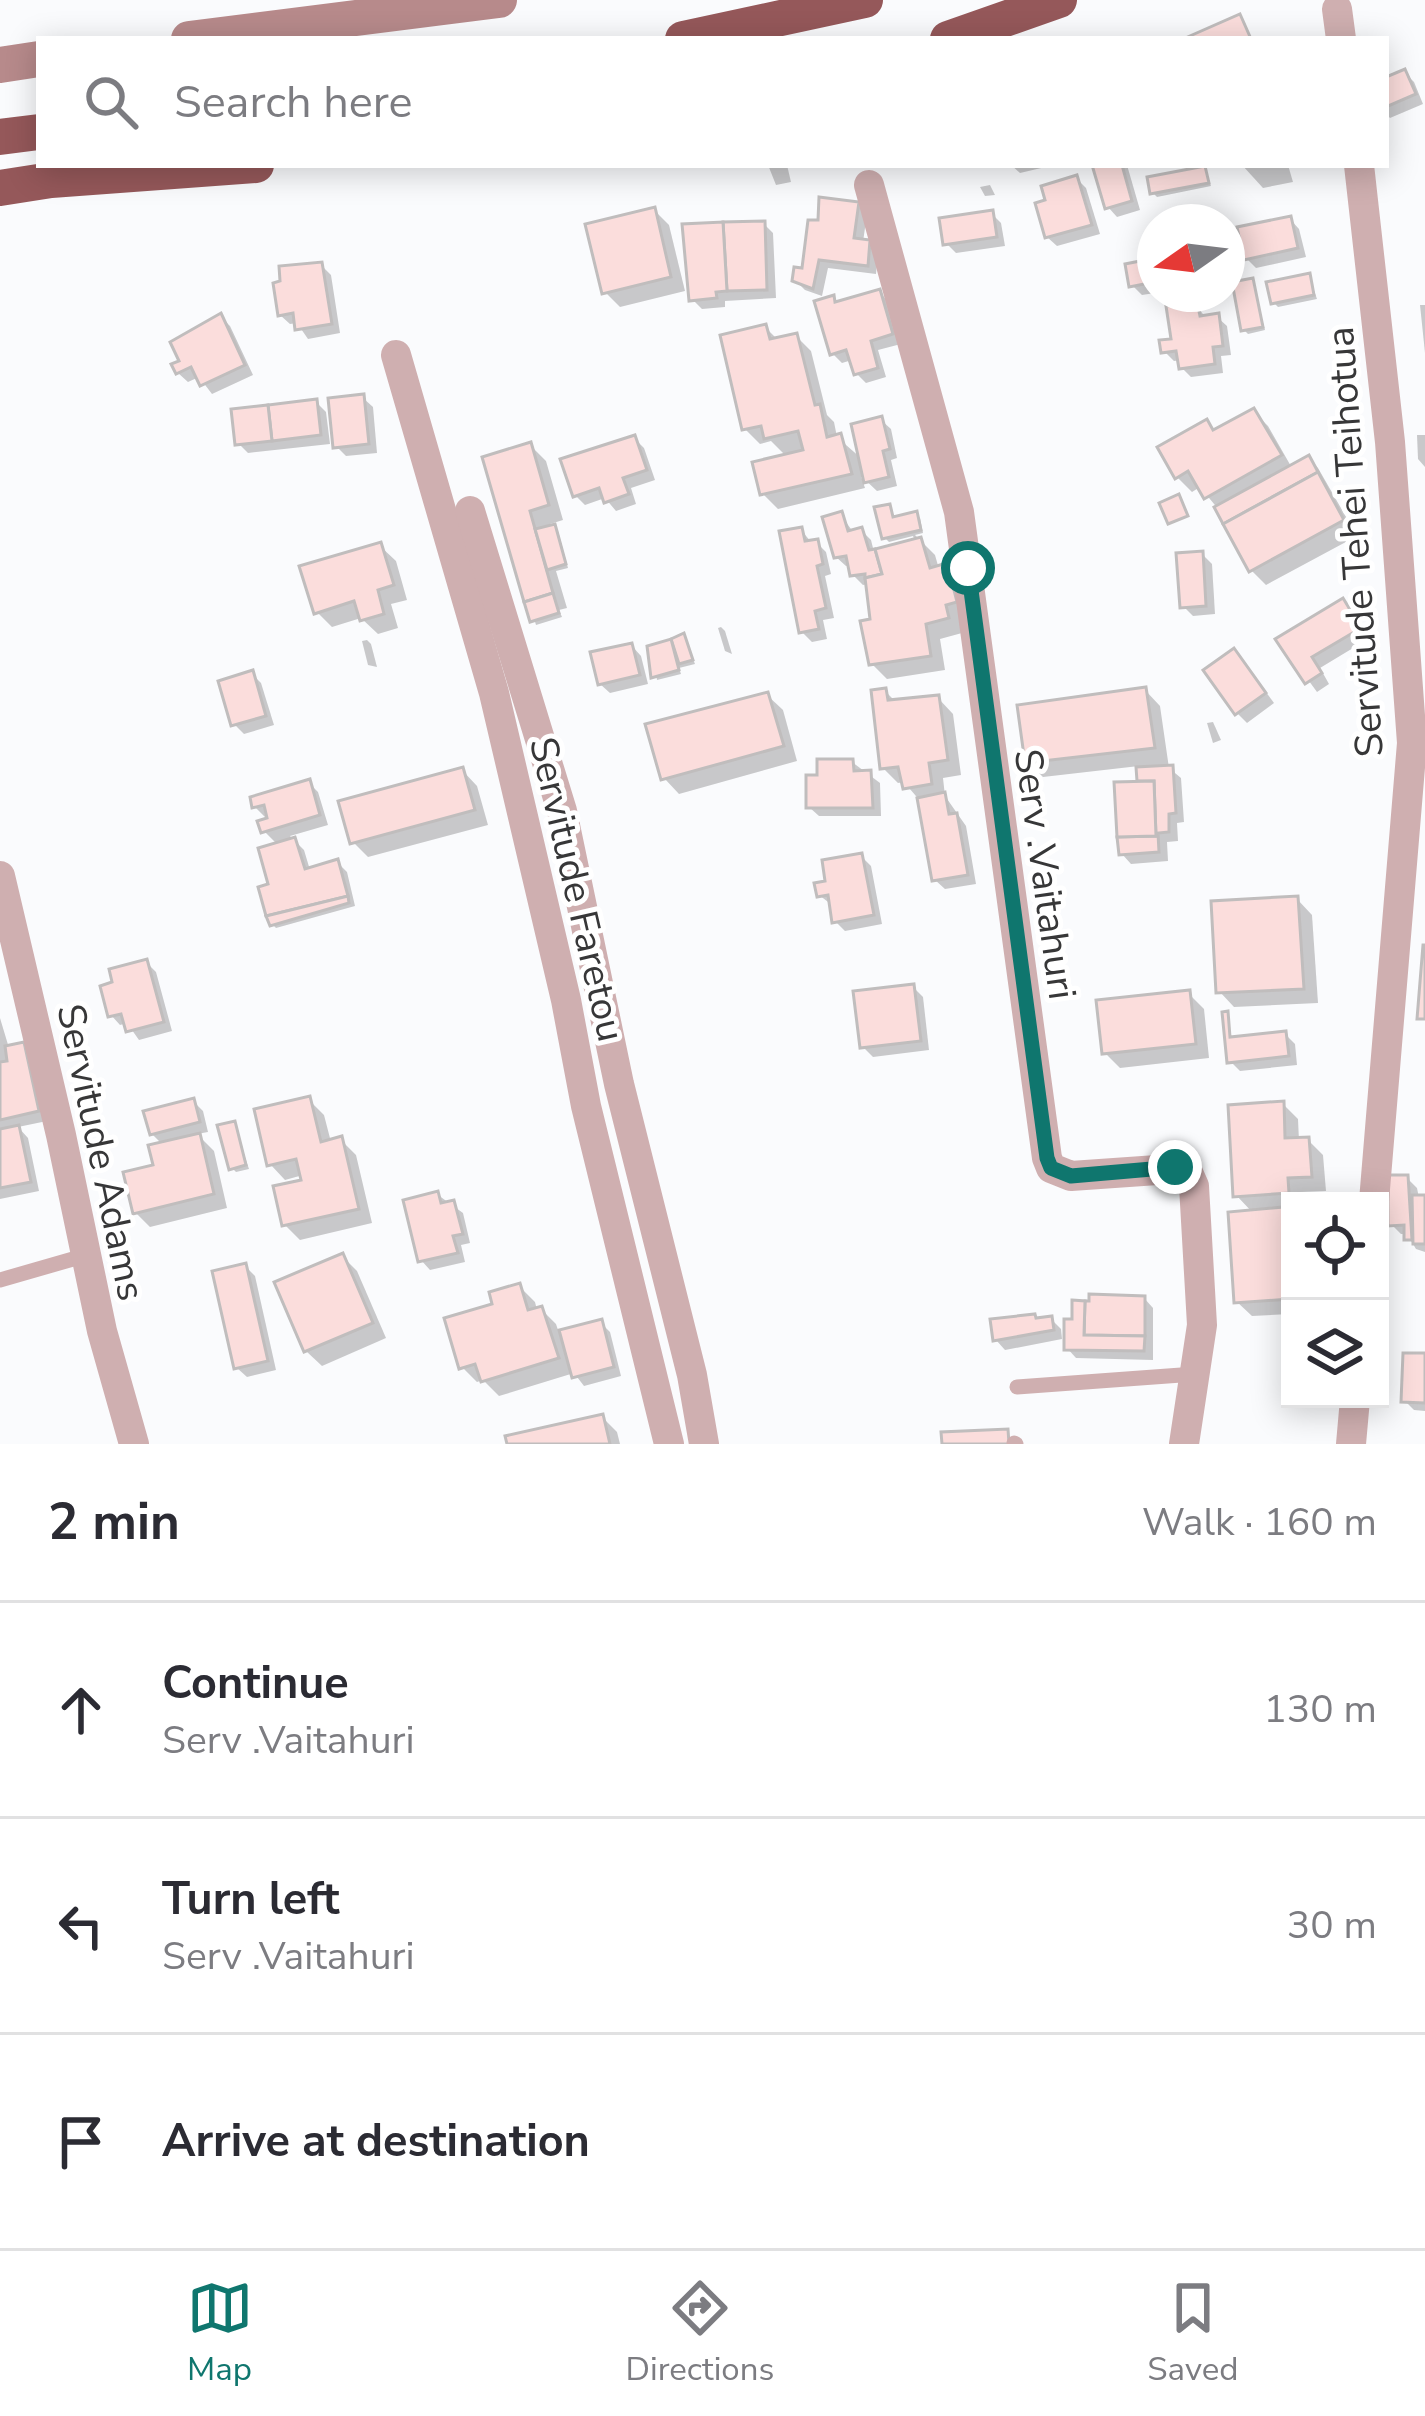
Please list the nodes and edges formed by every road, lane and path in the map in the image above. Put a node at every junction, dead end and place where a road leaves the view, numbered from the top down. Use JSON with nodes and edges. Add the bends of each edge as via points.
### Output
{"nodes":[{"id":1,"x":499,"y":0,"type":"edge"},
{"id":2,"x":865,"y":0,"type":"edge"},
{"id":3,"x":1059,"y":0,"type":"edge"},
{"id":4,"x":213,"y":36,"type":"edge"},
{"id":5,"x":696,"y":36,"type":"edge"},
{"id":6,"x":957,"y":36,"type":"edge"},
{"id":7,"x":36,"y":59,"type":"edge"},
{"id":8,"x":0,"y":65,"type":"edge"},
{"id":9,"x":36,"y":132,"type":"edge"},
{"id":10,"x":0,"y":136,"type":"edge"},
{"id":11,"x":215,"y":168,"type":"edge"},
{"id":12,"x":1360,"y":168,"type":"edge"},
{"id":13,"x":869,"y":185,"type":"dead end"},
{"id":14,"x":0,"y":188,"type":"edge"},
{"id":15,"x":396,"y":355,"type":"dead end"},
{"id":16,"x":470,"y":511,"type":"dead end"},
{"id":17,"x":0,"y":876,"type":"edge"},
{"id":18,"x":1375,"y":1192,"type":"edge"},
{"id":19,"x":87,"y":1255,"type":"junction"},
{"id":20,"x":0,"y":1280,"type":"edge"},
{"id":21,"x":1198,"y":1374,"type":"junction"},
{"id":22,"x":1017,"y":1387,"type":"dead end"},
{"id":23,"x":1354,"y":1408,"type":"edge"},
{"id":24,"x":134,"y":1444,"type":"edge"},
{"id":25,"x":669,"y":1444,"type":"edge"},
{"id":26,"x":704,"y":1444,"type":"edge"},
{"id":27,"x":1184,"y":1444,"type":"edge"},
{"id":28,"x":1351,"y":1444,"type":"edge"}],
"edges":[{"from":1,"to":4,"type":"main road"},
{"from":2,"to":5,"type":"highway"},
{"from":3,"to":6,"type":"highway"},
{"from":7,"to":8,"type":"main road"},
{"from":9,"to":10,"type":"highway"},
{"from":11,"to":14,"type":"highway"},
{"from":12,"to":18,"type":"street","name":"Servitude Tehei Teihotua","via":[[1412,743]]},
{"from":13,"to":21,"type":"street","name":"Serv .Vaitahuri","via":[[959,512],[1047,1158],[1071,1176],[1186,1168],[1194,1186]]},
{"from":15,"to":25,"type":"street","name":"Servitude Faretou","via":[[494,693]]},
{"from":16,"to":26,"type":"street","name":"Servitude Faretou","via":[[562,811]]},
{"from":17,"to":19,"type":"street","name":"Servitude Adams"},
{"from":19,"to":20,"type":"lane"},
{"from":19,"to":24,"type":"street","name":"Servitude Adams"},
{"from":21,"to":22,"type":"lane"},
{"from":21,"to":27,"type":"street","name":"Serv .Vaitahuri"},
{"from":23,"to":28,"type":"street"}]}
